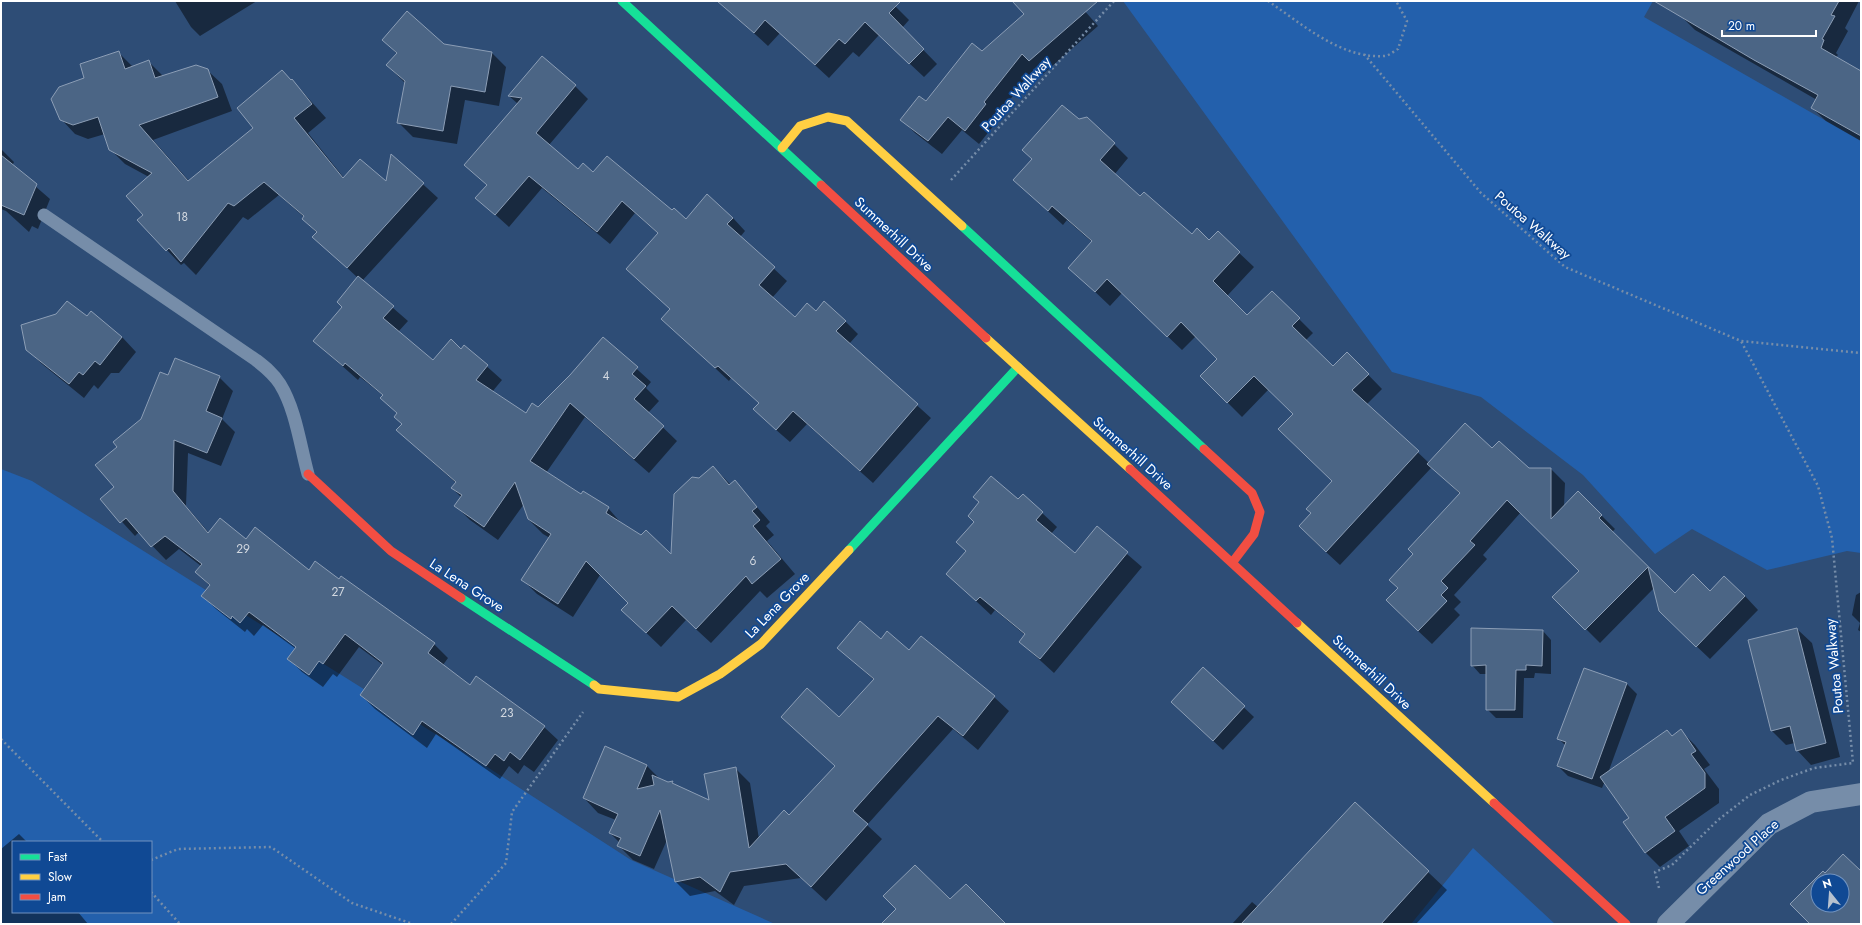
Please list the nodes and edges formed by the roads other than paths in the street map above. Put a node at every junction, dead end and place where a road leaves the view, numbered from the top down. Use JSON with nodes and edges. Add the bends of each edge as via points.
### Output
{"nodes":[{"id":1,"x":622,"y":1,"type":"edge"},
{"id":2,"x":782,"y":148,"type":"junction"},
{"id":3,"x":44,"y":215,"type":"dead end"},
{"id":4,"x":1018,"y":367,"type":"junction"},
{"id":5,"x":308,"y":474,"type":"joint"},
{"id":6,"x":1232,"y":563,"type":"junction"},
{"id":7,"x":1861,"y":794,"type":"edge"},
{"id":8,"x":1626,"y":924,"type":"edge"},
{"id":9,"x":1668,"y":924,"type":"edge"}],
"edges":[{"from":1,"to":2,"type":"street","name":"Summerhill Drive"},
{"from":2,"to":4,"type":"street","name":"Summerhill Drive"},
{"from":2,"to":6,"type":"street","via":[[800,126],[828,117],[847,121],[1252,493],[1260,512],[1254,534]]},
{"from":3,"to":5,"type":"lane","via":[[256,360],[271,373],[280,385],[292,412]]},
{"from":4,"to":5,"type":"street","name":"La Lena Grove","via":[[761,644],[720,674],[678,697],[599,689],[391,551]]},
{"from":4,"to":6,"type":"street","name":"Summerhill Drive"},
{"from":6,"to":8,"type":"street","name":"Summerhill Drive"},
{"from":7,"to":9,"type":"street","name":"Greenwood Place","via":[[1811,802],[1769,824]]}]}
